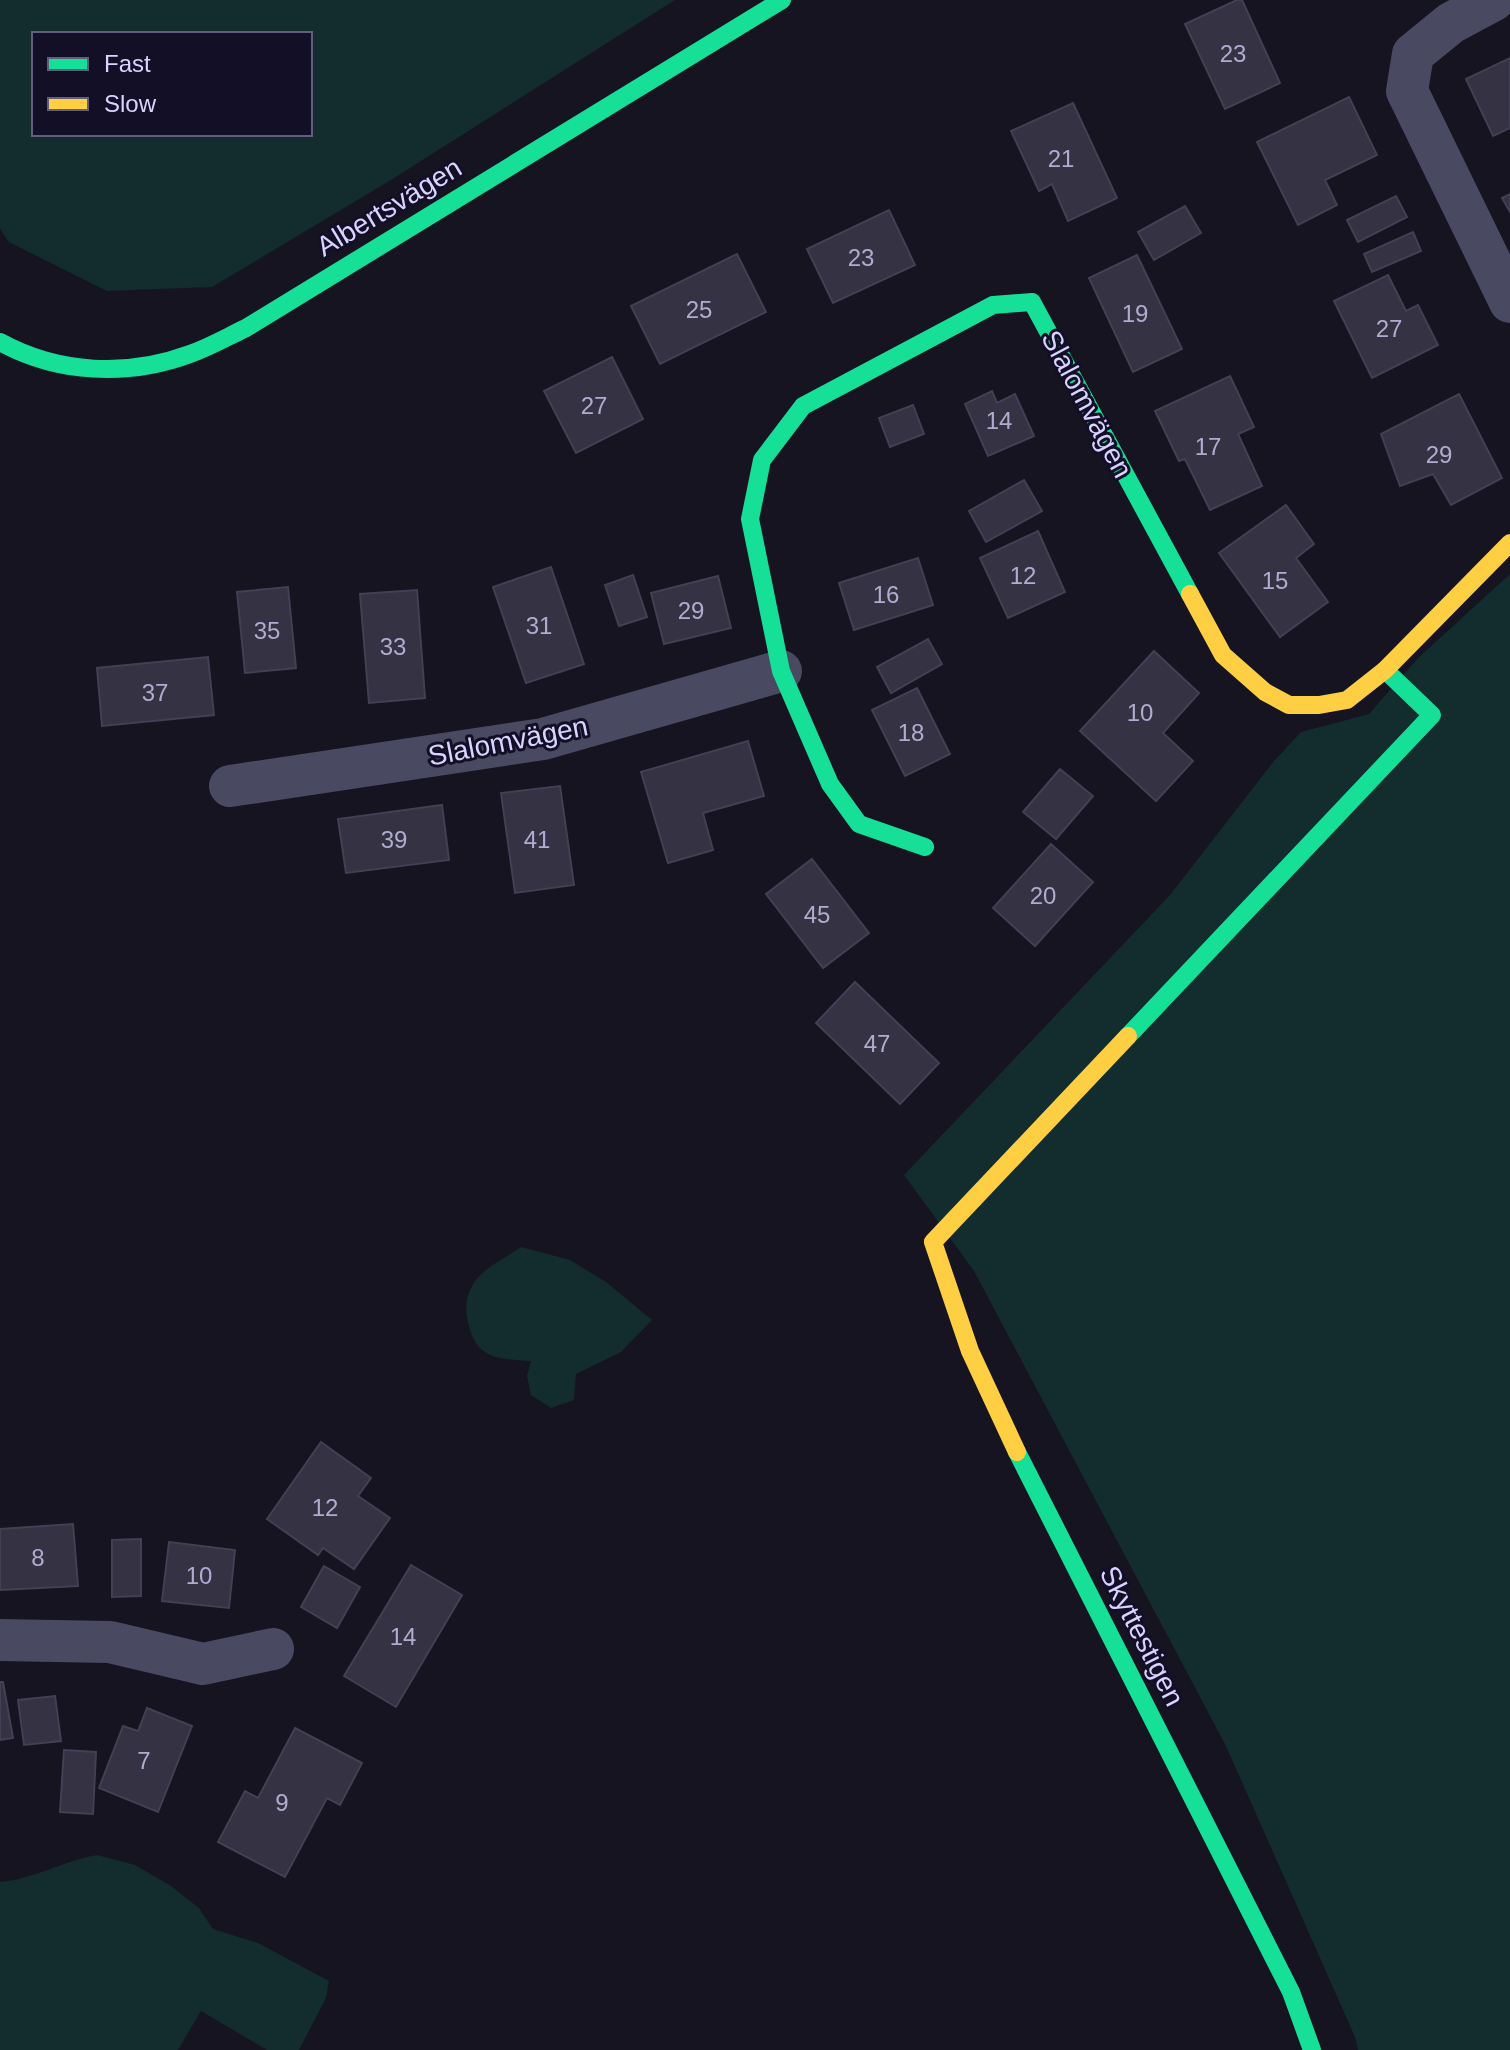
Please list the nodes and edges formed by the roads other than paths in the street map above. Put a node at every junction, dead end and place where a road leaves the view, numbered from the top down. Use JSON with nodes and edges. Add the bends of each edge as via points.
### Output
{"nodes":[{"id":1,"x":782,"y":0,"type":"edge"},
{"id":2,"x":1494,"y":0,"type":"edge"},
{"id":3,"x":1510,"y":302,"type":"edge"},
{"id":4,"x":2,"y":347,"type":"edge"},
{"id":5,"x":1510,"y":543,"type":"edge"},
{"id":6,"x":1385,"y":670,"type":"junction"},
{"id":7,"x":781,"y":671,"type":"junction"},
{"id":8,"x":230,"y":786,"type":"dead end"},
{"id":9,"x":925,"y":847,"type":"dead end"},
{"id":10,"x":0,"y":1640,"type":"edge"},
{"id":11,"x":273,"y":1649,"type":"dead end"},
{"id":12,"x":1312,"y":2050,"type":"edge"}],
"edges":[{"from":1,"to":4,"type":"street","name":"Albertsvägen","via":[[246,328],[186,356],[131,369],[76,368]]},
{"from":2,"to":3,"type":"street","via":[[1451,23],[1413,54],[1407,91]]},
{"from":5,"to":6,"type":"street","name":"Slalomvägen"},
{"from":6,"to":7,"type":"street","name":"Slalomvägen","via":[[1347,700],[1289,705],[1265,692],[1223,655],[1032,302],[993,305],[803,406],[762,460],[750,519]]},
{"from":6,"to":12,"type":"street","name":"Skyttestigen","via":[[1432,715],[933,1242],[970,1351],[1291,1992]]},
{"from":7,"to":8,"type":"street","name":"Slalomvägen","via":[[543,739]]},
{"from":7,"to":9,"type":"street","name":"Slalomvägen","via":[[830,784],[859,824]]},
{"from":10,"to":11,"type":"street","via":[[110,1642],[203,1664]]}]}
